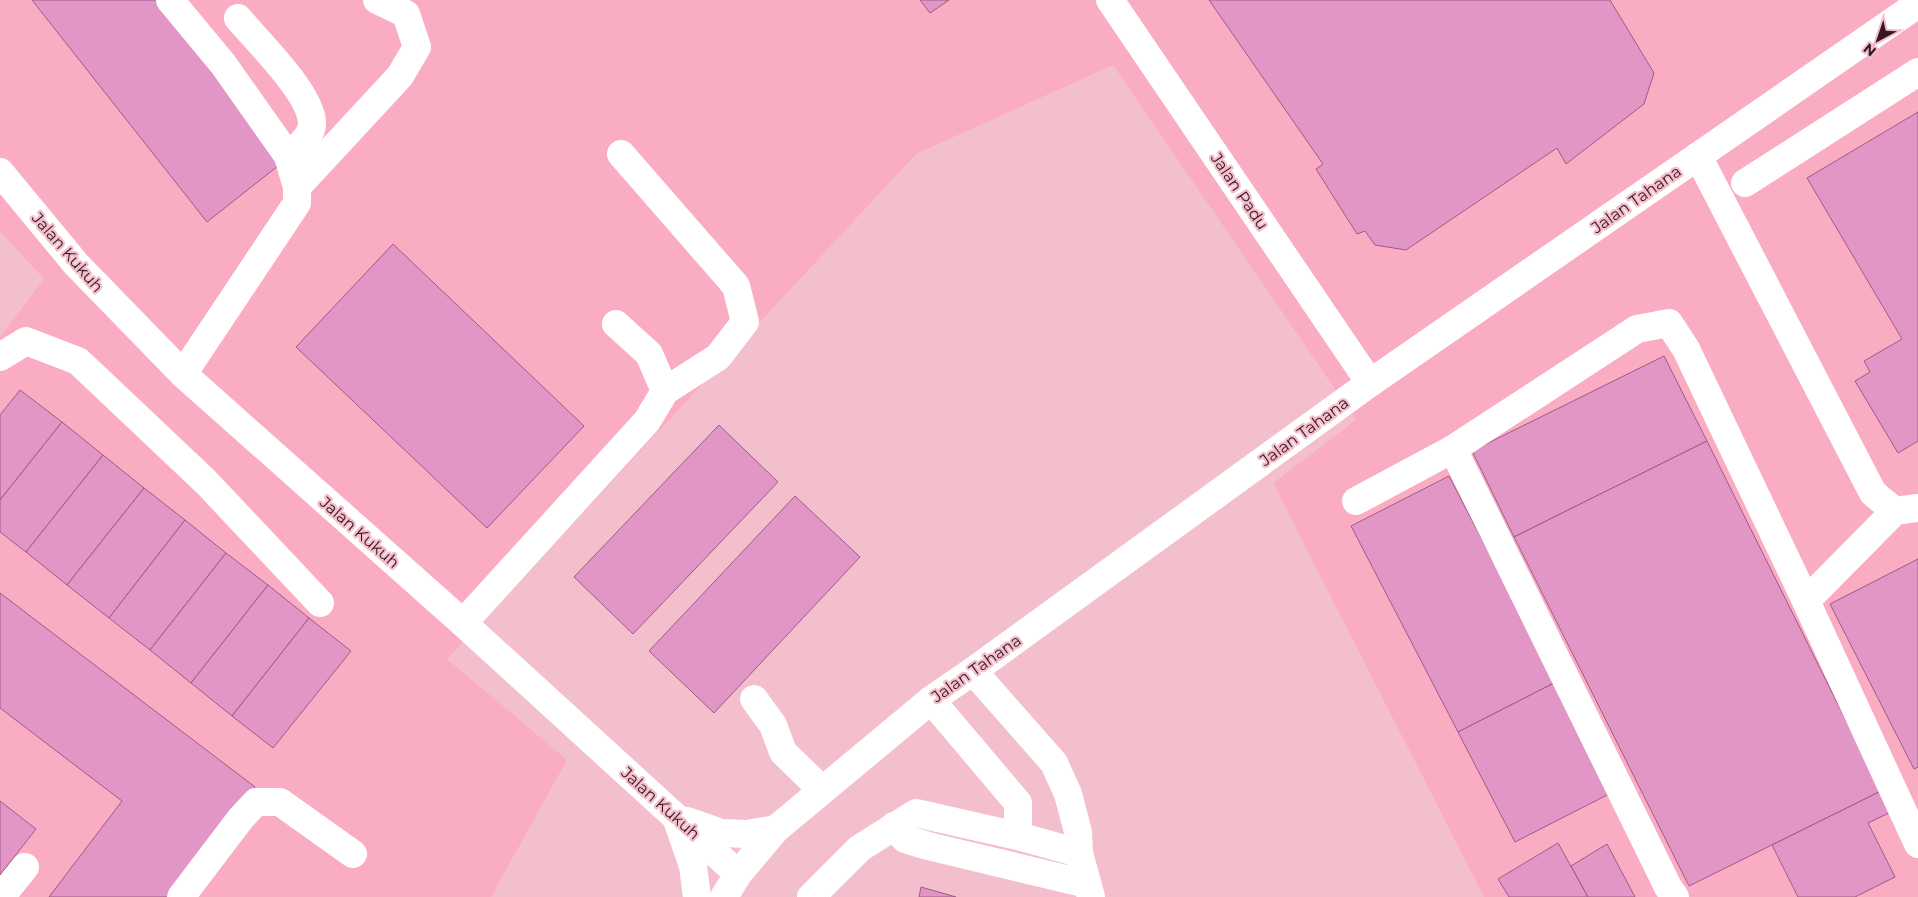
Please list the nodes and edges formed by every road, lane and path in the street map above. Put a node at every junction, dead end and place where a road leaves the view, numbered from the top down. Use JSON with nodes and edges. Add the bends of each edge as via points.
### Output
{"nodes":[{"id":1,"x":170,"y":0,"type":"edge"},
{"id":2,"x":378,"y":0,"type":"edge"},
{"id":3,"x":1110,"y":0,"type":"edge"},
{"id":4,"x":1918,"y":4,"type":"edge"},
{"id":5,"x":238,"y":18,"type":"dead end"},
{"id":6,"x":1918,"y":72,"type":"edge"},
{"id":7,"x":621,"y":154,"type":"dead end"},
{"id":8,"x":288,"y":156,"type":"junction"},
{"id":9,"x":1698,"y":156,"type":"junction"},
{"id":10,"x":0,"y":172,"type":"edge"},
{"id":11,"x":1745,"y":183,"type":"dead end"},
{"id":12,"x":297,"y":187,"type":"junction"},
{"id":13,"x":616,"y":324,"type":"dead end"},
{"id":14,"x":0,"y":357,"type":"edge"},
{"id":15,"x":183,"y":374,"type":"junction"},
{"id":16,"x":1370,"y":383,"type":"junction"},
{"id":17,"x":665,"y":391,"type":"junction"},
{"id":18,"x":1453,"y":448,"type":"junction"},
{"id":19,"x":1356,"y":501,"type":"dead end"},
{"id":20,"x":1906,"y":509,"type":"edge"},
{"id":21,"x":1806,"y":601,"type":"junction"},
{"id":22,"x":320,"y":602,"type":"dead end"},
{"id":23,"x":463,"y":623,"type":"junction"},
{"id":24,"x":973,"y":671,"type":"junction"},
{"id":25,"x":754,"y":699,"type":"dead end"},
{"id":26,"x":931,"y":700,"type":"junction"},
{"id":27,"x":822,"y":790,"type":"junction"},
{"id":28,"x":675,"y":816,"type":"junction"},
{"id":29,"x":894,"y":826,"type":"junction"},
{"id":30,"x":776,"y":829,"type":"junction"},
{"id":31,"x":1018,"y":836,"type":"junction"},
{"id":32,"x":1918,"y":844,"type":"edge"},
{"id":33,"x":1079,"y":853,"type":"junction"},
{"id":34,"x":353,"y":854,"type":"dead end"},
{"id":35,"x":26,"y":867,"type":"dead end"},
{"id":36,"x":731,"y":886,"type":"edge"},
{"id":37,"x":1089,"y":890,"type":"edge"},
{"id":38,"x":1,"y":897,"type":"edge"},
{"id":39,"x":181,"y":897,"type":"edge"},
{"id":40,"x":697,"y":897,"type":"edge"},
{"id":41,"x":811,"y":897,"type":"edge"},
{"id":42,"x":1676,"y":897,"type":"edge"}],
"edges":[{"from":1,"to":8,"type":"street","via":[[222,64]]},
{"from":2,"to":12,"type":"street","via":[[406,14],[417,47],[400,76]]},
{"from":3,"to":16,"type":"street","name":"Jalan Padu"},
{"from":4,"to":9,"type":"street","name":"Jalan Tahana"},
{"from":5,"to":8,"type":"street","via":[[304,97],[313,123],[306,140]]},
{"from":6,"to":11,"type":"street"},
{"from":7,"to":17,"type":"street","via":[[736,286],[745,322],[718,357]]},
{"from":8,"to":12,"type":"street"},
{"from":9,"to":16,"type":"street","name":"Jalan Tahana"},
{"from":9,"to":20,"type":"street","via":[[1873,493]]},
{"from":10,"to":15,"type":"street","name":"Jalan Kukuh","via":[[76,264]]},
{"from":12,"to":15,"type":"street","via":[[297,204]]},
{"from":13,"to":17,"type":"street","via":[[649,354]]},
{"from":14,"to":22,"type":"street","via":[[26,341],[78,361],[206,482]]},
{"from":15,"to":23,"type":"street","name":"Jalan Kukuh"},
{"from":16,"to":24,"type":"street","name":"Jalan Tahana"},
{"from":17,"to":23,"type":"street","via":[[647,421]]},
{"from":18,"to":19,"type":"street"},
{"from":18,"to":21,"type":"street","via":[[1638,329],[1669,323],[1686,349]]},
{"from":18,"to":42,"type":"street","via":[[1668,887]]},
{"from":20,"to":21,"type":"street"},
{"from":21,"to":32,"type":"street"},
{"from":23,"to":28,"type":"street","name":"Jalan Kukuh"},
{"from":24,"to":26,"type":"street","name":"Jalan Tahana"},
{"from":24,"to":33,"type":"street","via":[[1054,763],[1068,794],[1078,832]]},
{"from":25,"to":27,"type":"street","via":[[772,725],[783,752]]},
{"from":26,"to":27,"type":"street","name":"Jalan Tahana"},
{"from":26,"to":31,"type":"street","via":[[1018,802]]},
{"from":27,"to":30,"type":"street","name":"Jalan Tahana"},
{"from":28,"to":30,"type":"street","via":[[721,833],[747,834]]},
{"from":28,"to":36,"type":"street","name":"Jalan Kukuh"},
{"from":28,"to":40,"type":"street","via":[[694,866]]},
{"from":29,"to":31,"type":"street","via":[[916,813]]},
{"from":29,"to":37,"type":"street","via":[[905,839]]},
{"from":29,"to":41,"type":"street","via":[[860,848]]},
{"from":30,"to":36,"type":"street","name":"Jalan Tahana"},
{"from":31,"to":33,"type":"street"},
{"from":33,"to":37,"type":"street"},
{"from":34,"to":39,"type":"street","via":[[280,802],[256,802],[240,818]]},
{"from":35,"to":38,"type":"street"}]}
